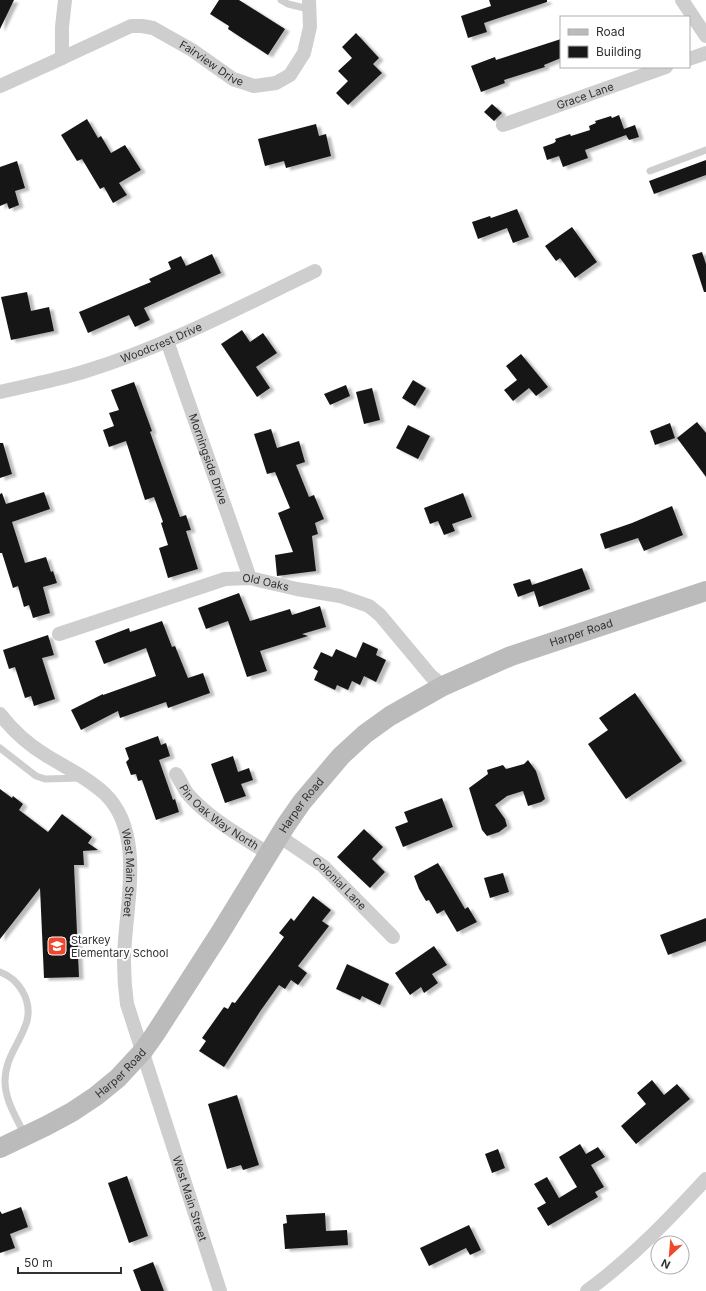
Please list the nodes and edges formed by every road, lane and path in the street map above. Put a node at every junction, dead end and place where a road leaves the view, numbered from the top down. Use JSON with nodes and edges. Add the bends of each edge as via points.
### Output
{"nodes":[{"id":1,"x":65,"y":0,"type":"edge"},
{"id":2,"x":281,"y":0,"type":"edge"},
{"id":3,"x":682,"y":0,"type":"edge"},
{"id":4,"x":309,"y":5,"type":"edge"},
{"id":5,"x":706,"y":36,"type":"edge"},
{"id":6,"x":706,"y":53,"type":"edge"},
{"id":7,"x":62,"y":58,"type":"junction"},
{"id":8,"x":690,"y":59,"type":"edge"},
{"id":9,"x":663,"y":68,"type":"edge"},
{"id":10,"x":0,"y":86,"type":"edge"},
{"id":11,"x":503,"y":125,"type":"dead end"},
{"id":12,"x":706,"y":150,"type":"edge"},
{"id":13,"x":650,"y":171,"type":"dead end"},
{"id":14,"x":315,"y":271,"type":"dead end"},
{"id":15,"x":167,"y":341,"type":"junction"},
{"id":16,"x":0,"y":392,"type":"edge"},
{"id":17,"x":250,"y":578,"type":"junction"},
{"id":18,"x":706,"y":591,"type":"edge"},
{"id":19,"x":58,"y":634,"type":"dead end"},
{"id":20,"x":443,"y":686,"type":"junction"},
{"id":21,"x":0,"y":714,"type":"edge"},
{"id":22,"x":0,"y":748,"type":"edge"},
{"id":23,"x":176,"y":774,"type":"dead end"},
{"id":24,"x":85,"y":778,"type":"junction"},
{"id":25,"x":280,"y":836,"type":"junction"},
{"id":26,"x":269,"y":854,"type":"junction"},
{"id":27,"x":393,"y":937,"type":"dead end"},
{"id":28,"x":0,"y":972,"type":"edge"},
{"id":29,"x":143,"y":1051,"type":"junction"},
{"id":30,"x":25,"y":1136,"type":"junction"},
{"id":31,"x":0,"y":1148,"type":"edge"},
{"id":32,"x":706,"y":1179,"type":"edge"},
{"id":33,"x":220,"y":1291,"type":"edge"},
{"id":34,"x":587,"y":1291,"type":"edge"}],
"edges":[{"from":1,"to":7,"type":"street"},
{"from":2,"to":4,"type":"lane","via":[[288,4]]},
{"from":3,"to":5,"type":"street"},
{"from":4,"to":7,"type":"street","name":"Fairview Drive","via":[[310,27],[304,53],[290,75],[276,83],[254,86],[232,79],[192,50],[153,28],[142,26],[131,26]]},
{"from":6,"to":8,"type":"street"},
{"from":7,"to":10,"type":"street","name":"Fairview Drive"},
{"from":9,"to":11,"type":"street","name":"Grace Lane"},
{"from":12,"to":13,"type":"lane"},
{"from":14,"to":15,"type":"street","name":"Woodcrest Drive"},
{"from":15,"to":16,"type":"street","name":"Woodcrest Drive","via":[[85,372]]},
{"from":15,"to":17,"type":"street","name":"Morningside Drive"},
{"from":17,"to":19,"type":"street","name":"Old Oaks","via":[[225,579]]},
{"from":17,"to":20,"type":"street","name":"Old Oaks","via":[[340,596],[369,606],[380,615],[431,676]]},
{"from":18,"to":20,"type":"main road","name":"Harper Road","via":[[511,656]]},
{"from":20,"to":25,"type":"main road","name":"Harper Road","via":[[390,716],[365,734],[302,802]]},
{"from":21,"to":24,"type":"street","name":"West Main Street","via":[[32,746]]},
{"from":22,"to":24,"type":"lane","via":[[40,778]]},
{"from":23,"to":26,"type":"street","name":"Pin Oak Way North","via":[[187,793],[207,811]]},
{"from":24,"to":29,"type":"street","name":"West Main Street","via":[[106,795],[117,809],[128,841],[130,858],[124,961],[125,992]]},
{"from":25,"to":26,"type":"main road","name":"Harper Road"},
{"from":25,"to":27,"type":"street","name":"Colonial Lane","via":[[323,866]]},
{"from":26,"to":29,"type":"main road","name":"Harper Road"},
{"from":28,"to":30,"type":"lane","via":[[21,987],[28,1009],[27,1021],[10,1058],[5,1080],[6,1095]]},
{"from":29,"to":30,"type":"main road","name":"Harper Road","via":[[118,1078],[96,1096],[72,1112]]},
{"from":29,"to":33,"type":"street","name":"West Main Street"},
{"from":30,"to":31,"type":"main road","name":"Harper Road"},
{"from":32,"to":34,"type":"street","via":[[652,1236]]}]}
